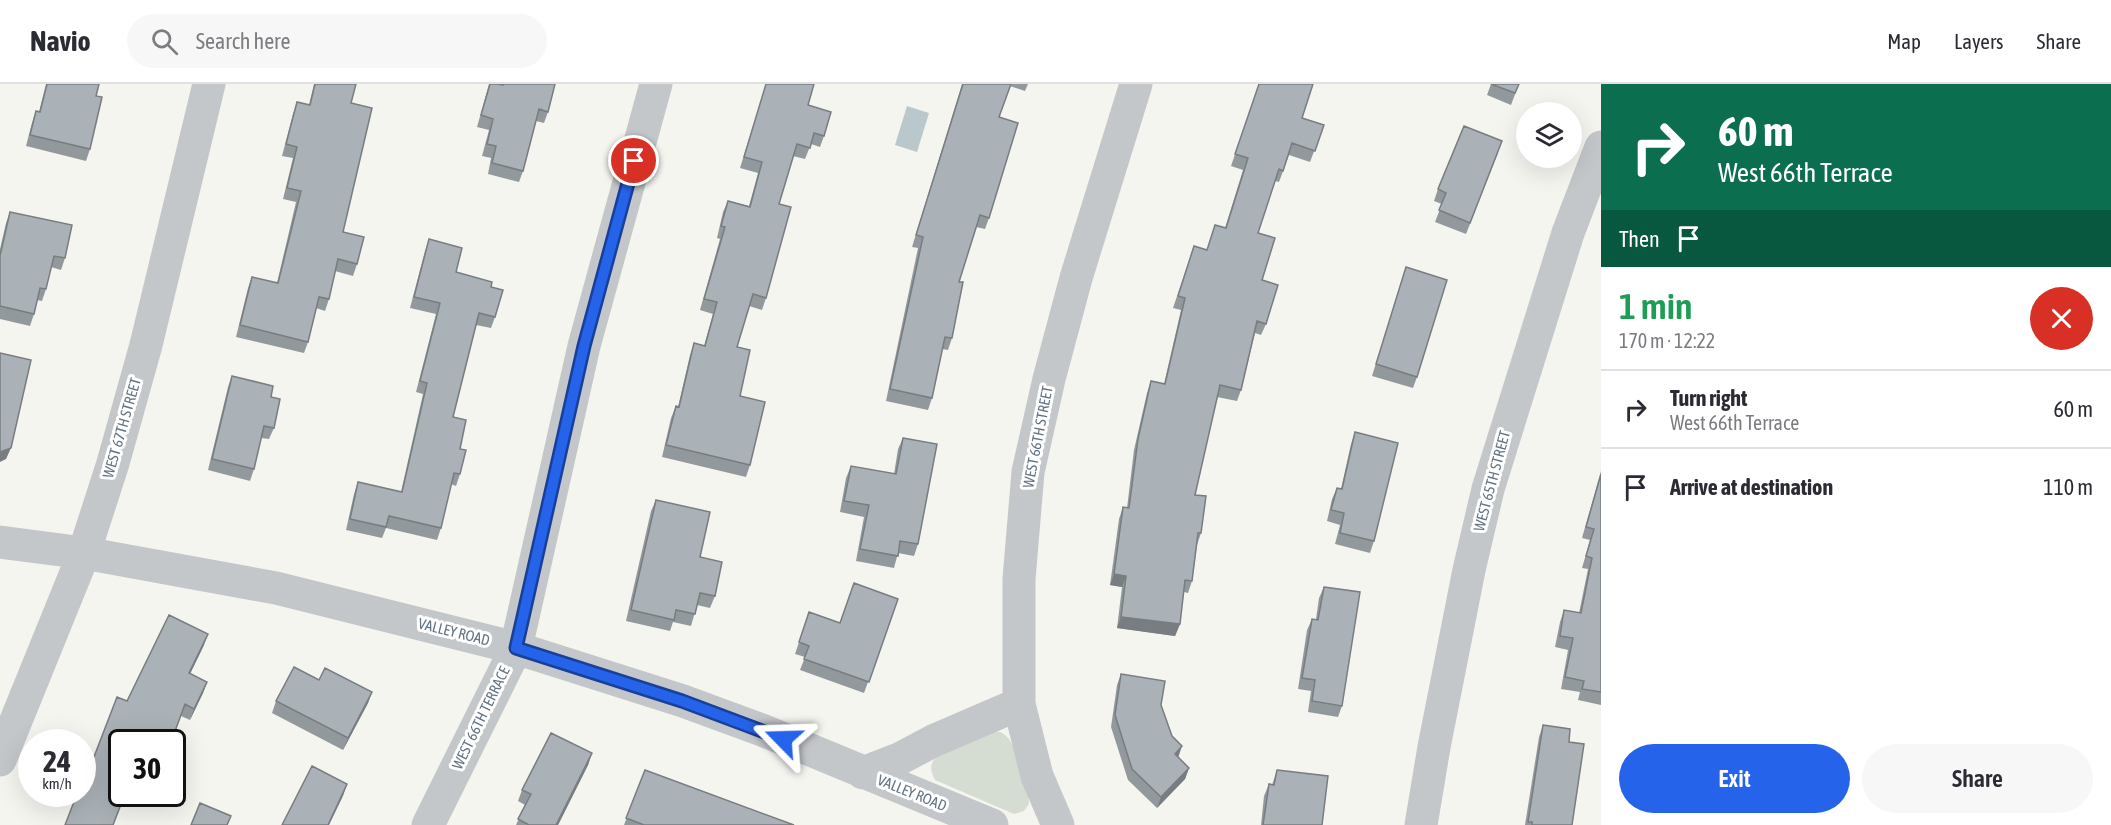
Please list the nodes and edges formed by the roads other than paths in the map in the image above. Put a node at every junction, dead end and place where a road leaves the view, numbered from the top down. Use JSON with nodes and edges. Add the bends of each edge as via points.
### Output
{"nodes":[{"id":1,"x":209,"y":84,"type":"edge"},
{"id":2,"x":656,"y":84,"type":"edge"},
{"id":3,"x":1136,"y":84,"type":"edge"},
{"id":4,"x":1601,"y":147,"type":"edge"},
{"id":5,"x":0,"y":542,"type":"edge"},
{"id":6,"x":84,"y":553,"type":"junction"},
{"id":7,"x":516,"y":648,"type":"junction"},
{"id":8,"x":1019,"y":704,"type":"junction"},
{"id":9,"x":0,"y":760,"type":"edge"},
{"id":10,"x":863,"y":773,"type":"junction"},
{"id":11,"x":428,"y":825,"type":"edge"},
{"id":12,"x":992,"y":825,"type":"edge"},
{"id":13,"x":1058,"y":825,"type":"edge"},
{"id":14,"x":1421,"y":825,"type":"edge"}],
"edges":[{"from":1,"to":6,"type":"street","name":"WEST 67TH STREET","via":[[146,345]]},
{"from":2,"to":7,"type":"street","name":"WEST 66TH TERRACE","via":[[584,346]]},
{"from":3,"to":8,"type":"street","name":"WEST 66TH STREET","via":[[1076,278],[1028,472],[1019,579]]},
{"from":4,"to":14,"type":"street","name":"WEST 65TH STREET","via":[[1564,244],[1488,489]]},
{"from":5,"to":6,"type":"street","name":"VALLEY ROAD"},
{"from":6,"to":7,"type":"street","name":"VALLEY ROAD","via":[[276,588]]},
{"from":6,"to":9,"type":"street","name":"WEST 67TH STREET"},
{"from":7,"to":10,"type":"street","name":"VALLEY ROAD","via":[[693,704]]},
{"from":7,"to":11,"type":"street","name":"WEST 66TH TERRACE"},
{"from":8,"to":10,"type":"street"},
{"from":8,"to":13,"type":"street","name":"WEST 66TH STREET","via":[[1037,776]]},
{"from":10,"to":12,"type":"street","name":"VALLEY ROAD"}]}
